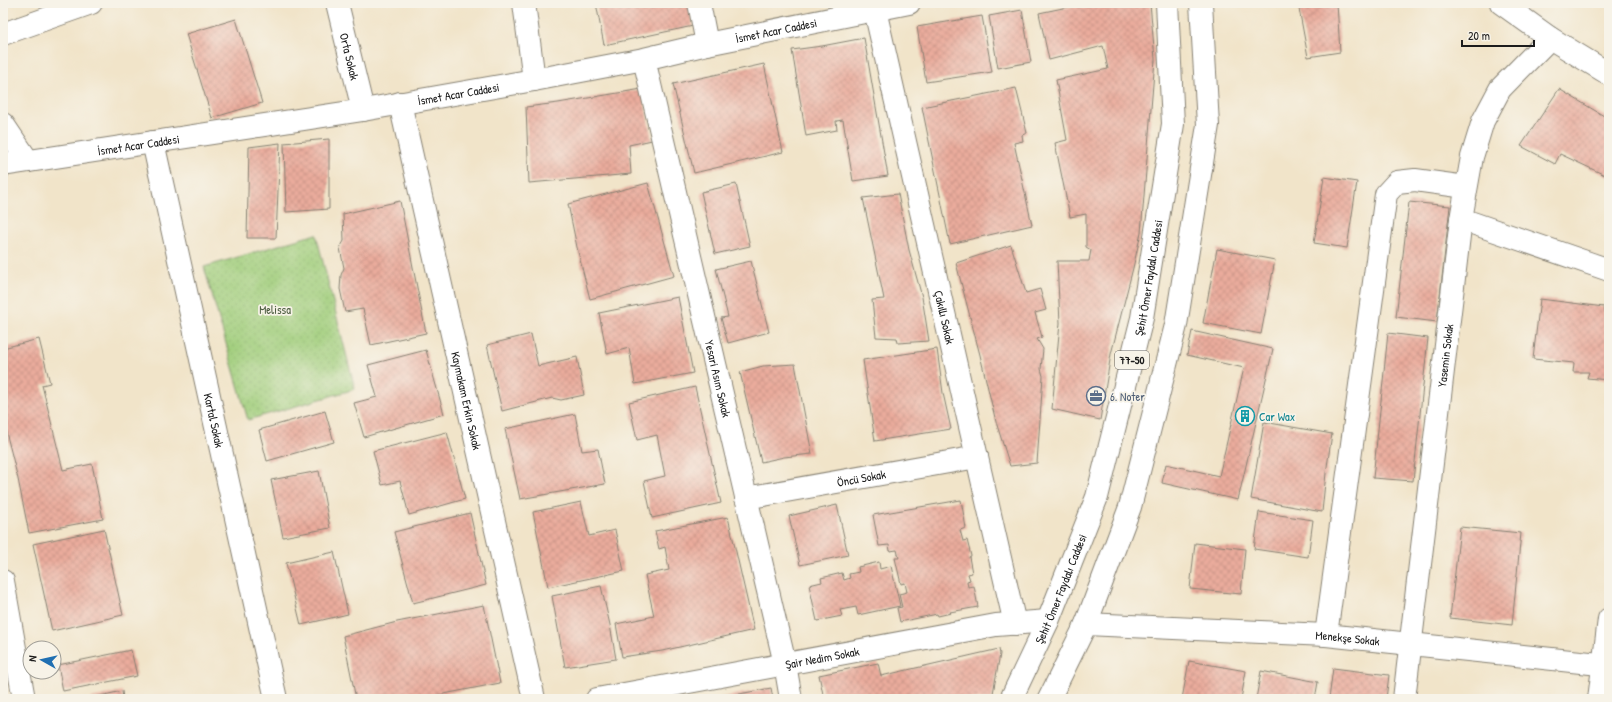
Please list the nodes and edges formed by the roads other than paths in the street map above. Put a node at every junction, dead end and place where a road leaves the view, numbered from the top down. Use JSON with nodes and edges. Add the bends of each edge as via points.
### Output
{"nodes":[{"id":1,"x":92,"y":3,"type":"edge"},
{"id":2,"x":337,"y":3,"type":"edge"},
{"id":3,"x":524,"y":3,"type":"edge"},
{"id":4,"x":699,"y":3,"type":"edge"},
{"id":5,"x":906,"y":3,"type":"edge"},
{"id":6,"x":1167,"y":3,"type":"edge"},
{"id":7,"x":1201,"y":3,"type":"edge"},
{"id":8,"x":1513,"y":7,"type":"edge"},
{"id":9,"x":875,"y":10,"type":"junction"},
{"id":10,"x":3,"y":34,"type":"edge"},
{"id":11,"x":1550,"y":38,"type":"junction"},
{"id":12,"x":707,"y":44,"type":"junction"},
{"id":13,"x":644,"y":59,"type":"junction"},
{"id":14,"x":1609,"y":74,"type":"edge"},
{"id":15,"x":534,"y":80,"type":"junction"},
{"id":16,"x":400,"y":103,"type":"junction"},
{"id":17,"x":363,"y":110,"type":"junction"},
{"id":18,"x":3,"y":124,"type":"edge"},
{"id":19,"x":153,"y":142,"type":"junction"},
{"id":20,"x":28,"y":161,"type":"junction"},
{"id":21,"x":3,"y":165,"type":"edge"},
{"id":22,"x":1466,"y":187,"type":"junction"},
{"id":23,"x":1461,"y":219,"type":"junction"},
{"id":24,"x":1609,"y":270,"type":"edge"},
{"id":25,"x":977,"y":457,"type":"junction"},
{"id":26,"x":746,"y":498,"type":"junction"},
{"id":27,"x":3,"y":581,"type":"edge"},
{"id":28,"x":1609,"y":619,"type":"edge"},
{"id":29,"x":1048,"y":621,"type":"junction"},
{"id":30,"x":1015,"y":624,"type":"junction"},
{"id":31,"x":1086,"y":624,"type":"junction"},
{"id":32,"x":1326,"y":635,"type":"junction"},
{"id":33,"x":1412,"y":645,"type":"junction"},
{"id":34,"x":785,"y":664,"type":"junction"},
{"id":35,"x":1606,"y":665,"type":"edge"},
{"id":36,"x":24,"y":699,"type":"edge"},
{"id":37,"x":276,"y":699,"type":"edge"},
{"id":38,"x":534,"y":699,"type":"edge"},
{"id":39,"x":598,"y":699,"type":"edge"},
{"id":40,"x":791,"y":699,"type":"edge"},
{"id":41,"x":1011,"y":699,"type":"edge"},
{"id":42,"x":1049,"y":699,"type":"edge"},
{"id":43,"x":1404,"y":699,"type":"edge"},
{"id":44,"x":1599,"y":699,"type":"edge"}],
"edges":[{"from":1,"to":10,"type":"street"},
{"from":2,"to":17,"type":"street","name":"Orta Sokak"},
{"from":3,"to":15,"type":"street"},
{"from":4,"to":12,"type":"street"},
{"from":5,"to":9,"type":"street","name":"İsmet Acar Caddesi"},
{"from":6,"to":29,"type":"street","name":"Şehit Ömer Faydalı Caddesi","number":"77-50","via":[[1173,124],[1142,318],[1097,497]]},
{"from":7,"to":31,"type":"street","number":"77-50","via":[[1208,125],[1176,325],[1130,507]]},
{"from":8,"to":11,"type":"street"},
{"from":9,"to":12,"type":"street","name":"İsmet Acar Caddesi"},
{"from":9,"to":25,"type":"street","name":"Çakıllı Sokak"},
{"from":11,"to":14,"type":"street"},
{"from":11,"to":22,"type":"street","name":"Yasemin Sokak","via":[[1500,88],[1483,121]]},
{"from":12,"to":13,"type":"street","name":"İsmet Acar Caddesi"},
{"from":13,"to":15,"type":"street","name":"İsmet Acar Caddesi"},
{"from":13,"to":26,"type":"street","name":"Yesari Asım Sokak"},
{"from":15,"to":16,"type":"street","name":"İsmet Acar Caddesi"},
{"from":16,"to":17,"type":"street","name":"İsmet Acar Caddesi"},
{"from":16,"to":38,"type":"street","name":"Kaymakam Erkin Sokak"},
{"from":17,"to":19,"type":"street","name":"İsmet Acar Caddesi"},
{"from":18,"to":20,"type":"street"},
{"from":19,"to":20,"type":"street","name":"İsmet Acar Caddesi"},
{"from":19,"to":37,"type":"street","name":"Kartal Sokak"},
{"from":20,"to":21,"type":"street","name":"İsmet Acar Caddesi"},
{"from":22,"to":23,"type":"street","name":"Yasemin Sokak"},
{"from":22,"to":32,"type":"street","via":[[1415,180],[1398,182],[1386,194]]},
{"from":23,"to":24,"type":"street"},
{"from":23,"to":33,"type":"street","name":"Yasemin Sokak"},
{"from":25,"to":26,"type":"street","name":"Öncü Sokak"},
{"from":25,"to":30,"type":"street","name":"Çakıllı Sokak"},
{"from":26,"to":34,"type":"street","name":"Yesari Asım Sokak"},
{"from":27,"to":36,"type":"street"},
{"from":28,"to":35,"type":"street"},
{"from":29,"to":30,"type":"street","name":"Şair Nedim Sokak"},
{"from":29,"to":41,"type":"street","name":"Şehit Ömer Faydalı Caddesi","number":"77-50"},
{"from":30,"to":34,"type":"street","name":"Şair Nedim Sokak","via":[[996,625]]},
{"from":31,"to":32,"type":"street","name":"Menekşe Sokak"},
{"from":31,"to":42,"type":"street","number":"77-50"},
{"from":32,"to":33,"type":"street","name":"Menekşe Sokak"},
{"from":33,"to":35,"type":"street","name":"Menekşe Sokak"},
{"from":33,"to":43,"type":"street","name":"Yasemin Sokak"},
{"from":34,"to":39,"type":"street","name":"Şair Nedim Sokak"},
{"from":34,"to":40,"type":"street","name":"Yesari Asım Sokak"},
{"from":35,"to":44,"type":"street"}]}
